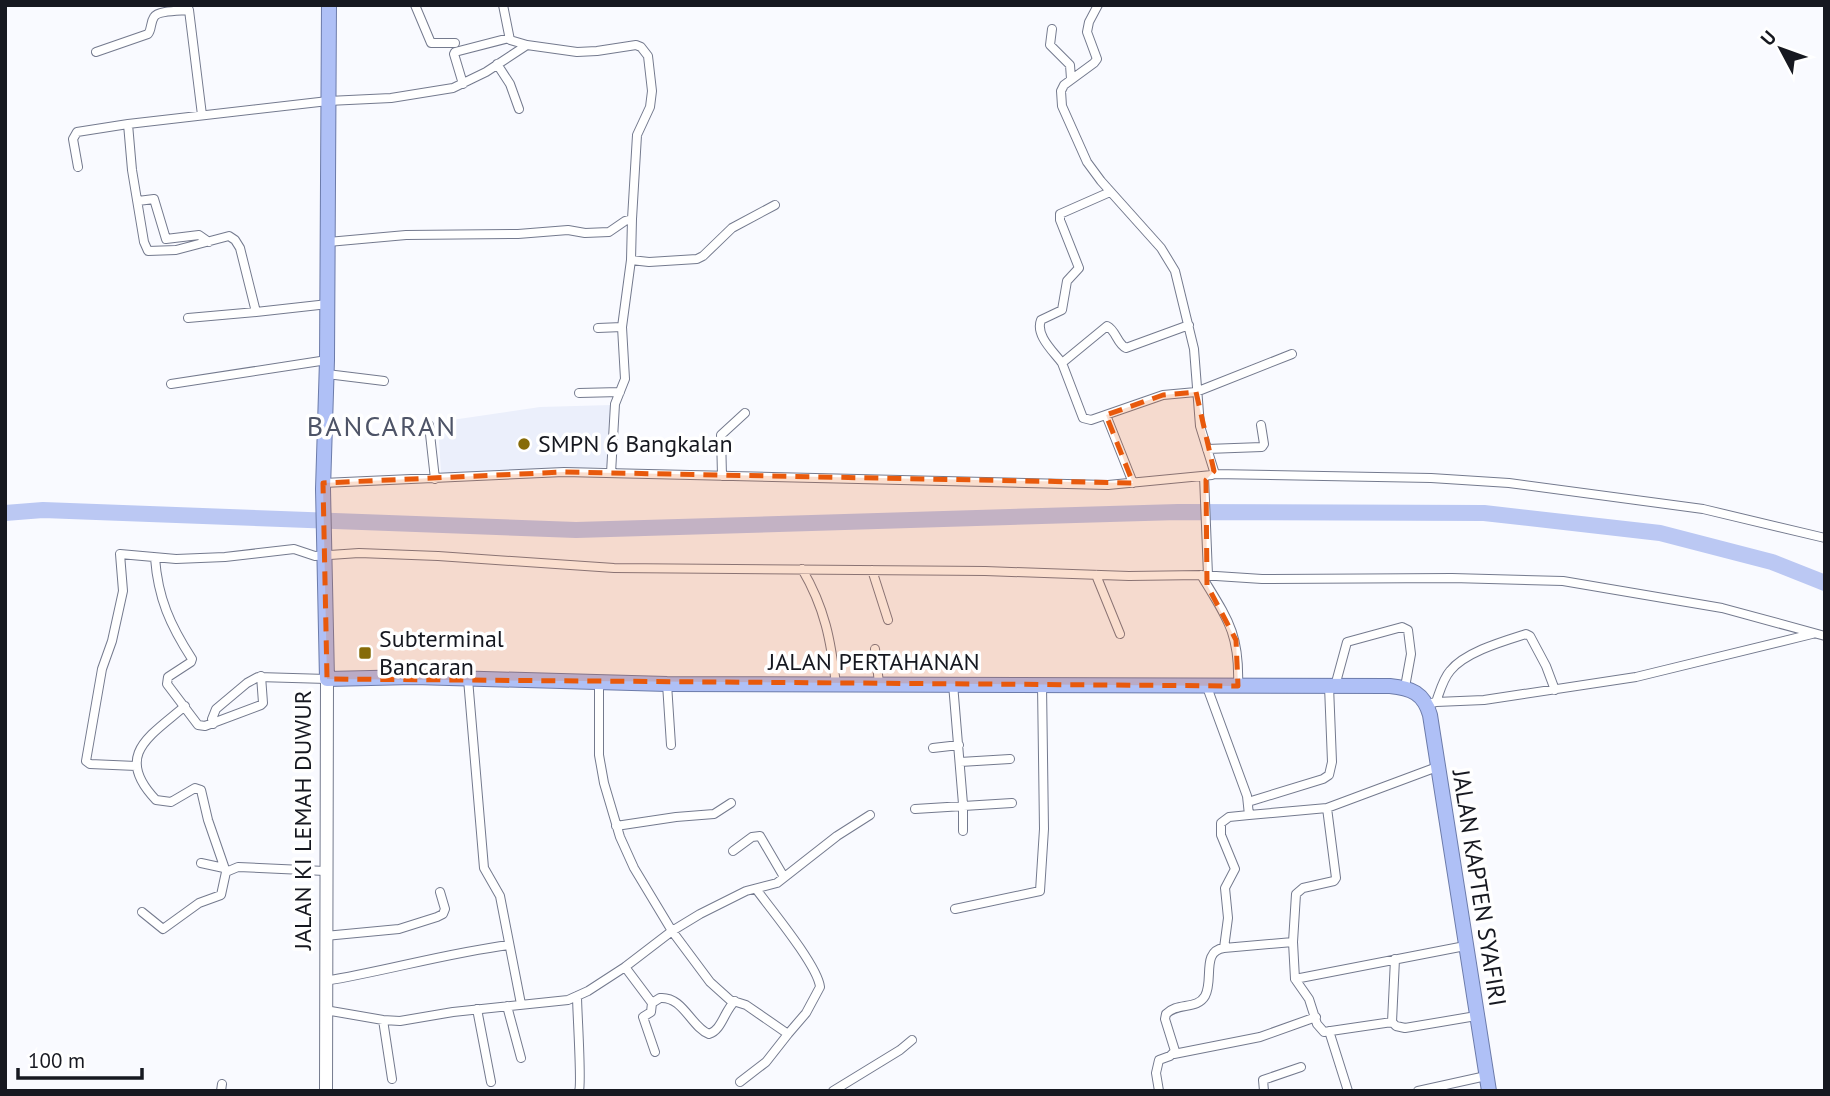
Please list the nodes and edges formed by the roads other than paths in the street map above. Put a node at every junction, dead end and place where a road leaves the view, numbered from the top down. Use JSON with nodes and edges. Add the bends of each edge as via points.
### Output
{"nodes":[{"id":1,"x":330,"y":5,"type":"edge"},
{"id":2,"x":415,"y":5,"type":"edge"},
{"id":3,"x":503,"y":5,"type":"edge"},
{"id":4,"x":1098,"y":5,"type":"edge"},
{"id":5,"x":189,"y":8,"type":"edge"},
{"id":6,"x":1052,"y":29,"type":"dead end"},
{"id":7,"x":509,"y":38,"type":"junction"},
{"id":8,"x":455,"y":43,"type":"dead end"},
{"id":9,"x":527,"y":45,"type":"junction"},
{"id":10,"x":96,"y":52,"type":"dead end"},
{"id":11,"x":497,"y":64,"type":"junction"},
{"id":12,"x":1071,"y":79,"type":"junction"},
{"id":13,"x":463,"y":84,"type":"junction"},
{"id":14,"x":328,"y":101,"type":"junction"},
{"id":15,"x":519,"y":109,"type":"dead end"},
{"id":16,"x":202,"y":115,"type":"junction"},
{"id":17,"x":128,"y":124,"type":"junction"},
{"id":18,"x":78,"y":167,"type":"dead end"},
{"id":19,"x":1110,"y":192,"type":"junction"},
{"id":20,"x":138,"y":201,"type":"junction"},
{"id":21,"x":775,"y":205,"type":"dead end"},
{"id":22,"x":632,"y":219,"type":"junction"},
{"id":23,"x":209,"y":242,"type":"junction"},
{"id":24,"x":328,"y":242,"type":"junction"},
{"id":25,"x":631,"y":260,"type":"junction"},
{"id":26,"x":328,"y":304,"type":"junction"},
{"id":27,"x":256,"y":312,"type":"junction"},
{"id":28,"x":188,"y":318,"type":"dead end"},
{"id":29,"x":1189,"y":325,"type":"junction"},
{"id":30,"x":622,"y":327,"type":"junction"},
{"id":31,"x":598,"y":328,"type":"dead end"},
{"id":32,"x":1292,"y":354,"type":"dead end"},
{"id":33,"x":1062,"y":363,"type":"junction"},
{"id":34,"x":327,"y":367,"type":"junction"},
{"id":35,"x":384,"y":381,"type":"dead end"},
{"id":36,"x":171,"y":384,"type":"dead end"},
{"id":37,"x":620,"y":392,"type":"junction"},
{"id":38,"x":1196,"y":392,"type":"junction"},
{"id":39,"x":579,"y":393,"type":"dead end"},
{"id":40,"x":745,"y":413,"type":"dead end"},
{"id":41,"x":1106,"y":415,"type":"junction"},
{"id":42,"x":429,"y":425,"type":"dead end"},
{"id":43,"x":1261,"y":425,"type":"dead end"},
{"id":44,"x":1207,"y":449,"type":"junction"},
{"id":45,"x":611,"y":474,"type":"junction"},
{"id":46,"x":1209,"y":475,"type":"junction"},
{"id":47,"x":722,"y":476,"type":"junction"},
{"id":48,"x":435,"y":479,"type":"junction"},
{"id":49,"x":1133,"y":483,"type":"junction"},
{"id":50,"x":323,"y":486,"type":"junction"},
{"id":51,"x":1825,"y":538,"type":"edge"},
{"id":52,"x":324,"y":553,"type":"junction"},
{"id":53,"x":155,"y":558,"type":"junction"},
{"id":54,"x":802,"y":569,"type":"junction"},
{"id":55,"x":872,"y":570,"type":"junction"},
{"id":56,"x":1096,"y":575,"type":"junction"},
{"id":57,"x":1204,"y":575,"type":"junction"},
{"id":58,"x":888,"y":620,"type":"dead end"},
{"id":59,"x":1813,"y":633,"type":"junction"},
{"id":60,"x":1120,"y":634,"type":"dead end"},
{"id":61,"x":1825,"y":636,"type":"edge"},
{"id":62,"x":875,"y":649,"type":"dead end"},
{"id":63,"x":261,"y":676,"type":"junction"},
{"id":64,"x":327,"y":678,"type":"junction"},
{"id":65,"x":468,"y":679,"type":"junction"},
{"id":66,"x":599,"y":683,"type":"junction"},
{"id":67,"x":879,"y":683,"type":"junction"},
{"id":68,"x":667,"y":684,"type":"junction"},
{"id":69,"x":953,"y":684,"type":"junction"},
{"id":70,"x":836,"y":685,"type":"junction"},
{"id":71,"x":1042,"y":685,"type":"junction"},
{"id":72,"x":1238,"y":686,"type":"junction"},
{"id":73,"x":1332,"y":686,"type":"junction"},
{"id":74,"x":1207,"y":687,"type":"junction"},
{"id":75,"x":1405,"y":687,"type":"junction"},
{"id":76,"x":1555,"y":690,"type":"junction"},
{"id":77,"x":1427,"y":700,"type":"junction"},
{"id":78,"x":185,"y":706,"type":"junction"},
{"id":79,"x":213,"y":724,"type":"junction"},
{"id":80,"x":671,"y":745,"type":"dead end"},
{"id":81,"x":958,"y":745,"type":"junction"},
{"id":82,"x":933,"y":748,"type":"dead end"},
{"id":83,"x":1010,"y":759,"type":"dead end"},
{"id":84,"x":960,"y":762,"type":"junction"},
{"id":85,"x":136,"y":766,"type":"junction"},
{"id":86,"x":1437,"y":768,"type":"junction"},
{"id":87,"x":1248,"y":802,"type":"junction"},
{"id":88,"x":731,"y":803,"type":"dead end"},
{"id":89,"x":1012,"y":803,"type":"dead end"},
{"id":90,"x":963,"y":804,"type":"junction"},
{"id":91,"x":915,"y":808,"type":"dead end"},
{"id":92,"x":1327,"y":808,"type":"junction"},
{"id":93,"x":870,"y":815,"type":"dead end"},
{"id":94,"x":1249,"y":815,"type":"junction"},
{"id":95,"x":617,"y":826,"type":"junction"},
{"id":96,"x":963,"y":831,"type":"dead end"},
{"id":97,"x":733,"y":851,"type":"dead end"},
{"id":98,"x":201,"y":863,"type":"dead end"},
{"id":99,"x":225,"y":870,"type":"junction"},
{"id":100,"x":326,"y":871,"type":"junction"},
{"id":101,"x":784,"y":877,"type":"junction"},
{"id":102,"x":756,"y":888,"type":"junction"},
{"id":103,"x":440,"y":892,"type":"dead end"},
{"id":104,"x":955,"y":909,"type":"dead end"},
{"id":105,"x":142,"y":912,"type":"dead end"},
{"id":106,"x":672,"y":931,"type":"junction"},
{"id":107,"x":325,"y":936,"type":"junction"},
{"id":108,"x":1293,"y":942,"type":"junction"},
{"id":109,"x":509,"y":944,"type":"junction"},
{"id":110,"x":1465,"y":946,"type":"junction"},
{"id":111,"x":1224,"y":948,"type":"junction"},
{"id":112,"x":1395,"y":958,"type":"junction"},
{"id":113,"x":625,"y":967,"type":"junction"},
{"id":114,"x":1295,"y":979,"type":"junction"},
{"id":115,"x":325,"y":981,"type":"junction"},
{"id":116,"x":577,"y":996,"type":"junction"},
{"id":117,"x":735,"y":1001,"type":"junction"},
{"id":118,"x":652,"y":1003,"type":"junction"},
{"id":119,"x":521,"y":1004,"type":"junction"},
{"id":120,"x":507,"y":1006,"type":"junction"},
{"id":121,"x":477,"y":1009,"type":"junction"},
{"id":122,"x":325,"y":1010,"type":"junction"},
{"id":123,"x":1476,"y":1016,"type":"junction"},
{"id":124,"x":1315,"y":1017,"type":"junction"},
{"id":125,"x":383,"y":1020,"type":"junction"},
{"id":126,"x":1392,"y":1023,"type":"junction"},
{"id":127,"x":1328,"y":1031,"type":"junction"},
{"id":128,"x":788,"y":1034,"type":"junction"},
{"id":129,"x":912,"y":1040,"type":"dead end"},
{"id":130,"x":655,"y":1052,"type":"dead end"},
{"id":131,"x":1174,"y":1054,"type":"junction"},
{"id":132,"x":521,"y":1058,"type":"dead end"},
{"id":133,"x":1301,"y":1067,"type":"dead end"},
{"id":134,"x":392,"y":1079,"type":"dead end"},
{"id":135,"x":491,"y":1082,"type":"dead end"},
{"id":136,"x":740,"y":1082,"type":"dead end"},
{"id":137,"x":1488,"y":1084,"type":"edge"},
{"id":138,"x":326,"y":1091,"type":"edge"},
{"id":139,"x":579,"y":1091,"type":"edge"},
{"id":140,"x":833,"y":1091,"type":"edge"},
{"id":141,"x":1159,"y":1091,"type":"edge"},
{"id":142,"x":1264,"y":1091,"type":"edge"},
{"id":143,"x":1348,"y":1091,"type":"edge"},
{"id":144,"x":1418,"y":1091,"type":"edge"}],
"edges":[{"from":1,"to":14,"type":"highway","name":"JALAN KI LEMAH DUWUR"},
{"from":2,"to":8,"type":"street","via":[[431,43]]},
{"from":3,"to":7,"type":"street"},
{"from":4,"to":12,"type":"street","via":[[1087,32],[1097,59]]},
{"from":5,"to":10,"type":"street","via":[[157,14],[148,34]]},
{"from":5,"to":16,"type":"street"},
{"from":6,"to":12,"type":"street","via":[[1050,45],[1070,65]]},
{"from":7,"to":9,"type":"street"},
{"from":7,"to":13,"type":"street","via":[[455,52]]},
{"from":9,"to":11,"type":"street"},
{"from":9,"to":22,"type":"street","via":[[577,52],[636,45],[646,52],[652,91],[637,135]]},
{"from":11,"to":13,"type":"street"},
{"from":11,"to":15,"type":"street"},
{"from":12,"to":19,"type":"street","via":[[1060,91],[1062,106],[1080,150]]},
{"from":13,"to":14,"type":"street","via":[[391,98]]},
{"from":14,"to":16,"type":"street"},
{"from":14,"to":24,"type":"highway","name":"JALAN KI LEMAH DUWUR"},
{"from":16,"to":17,"type":"street"},
{"from":17,"to":18,"type":"street","via":[[76,132]]},
{"from":17,"to":20,"type":"street"},
{"from":19,"to":29,"type":"street","via":[[1161,248],[1175,271]]},
{"from":19,"to":33,"type":"street","via":[[1060,214],[1079,268],[1067,281],[1062,310],[1041,320],[1039,328]]},
{"from":20,"to":23,"type":"street","via":[[154,199],[166,239],[199,235]]},
{"from":20,"to":23,"type":"street","via":[[148,251]]},
{"from":21,"to":25,"type":"street","via":[[732,228],[697,259]]},
{"from":22,"to":24,"type":"street","via":[[609,232],[406,235]]},
{"from":22,"to":25,"type":"street"},
{"from":23,"to":27,"type":"street","via":[[229,236],[237,243]]},
{"from":24,"to":26,"type":"highway","name":"JALAN KI LEMAH DUWUR"},
{"from":25,"to":30,"type":"street"},
{"from":26,"to":27,"type":"street"},
{"from":26,"to":34,"type":"highway","name":"JALAN KI LEMAH DUWUR"},
{"from":27,"to":28,"type":"street"},
{"from":29,"to":33,"type":"street","via":[[1126,348],[1107,327]]},
{"from":29,"to":38,"type":"street"},
{"from":30,"to":31,"type":"street"},
{"from":30,"to":37,"type":"street","via":[[625,379]]},
{"from":32,"to":38,"type":"street"},
{"from":33,"to":41,"type":"street","via":[[1083,418]]},
{"from":34,"to":35,"type":"street"},
{"from":34,"to":36,"type":"street"},
{"from":34,"to":50,"type":"highway","name":"JALAN KI LEMAH DUWUR"},
{"from":37,"to":39,"type":"street"},
{"from":37,"to":45,"type":"street","via":[[615,404]]},
{"from":38,"to":41,"type":"street","via":[[1163,395]]},
{"from":38,"to":44,"type":"street"},
{"from":40,"to":47,"type":"street","via":[[721,435]]},
{"from":41,"to":49,"type":"street"},
{"from":42,"to":48,"type":"street"},
{"from":43,"to":44,"type":"street","via":[[1262,447]]},
{"from":44,"to":46,"type":"street"},
{"from":45,"to":47,"type":"street"},
{"from":45,"to":48,"type":"street"},
{"from":46,"to":49,"type":"street"},
{"from":46,"to":51,"type":"street","via":[[1508,483],[1703,509]]},
{"from":46,"to":57,"type":"street"},
{"from":47,"to":49,"type":"street"},
{"from":48,"to":50,"type":"street"},
{"from":50,"to":52,"type":"highway","name":"JALAN KI LEMAH DUWUR"},
{"from":52,"to":53,"type":"street","via":[[315,556],[293,549],[225,557]]},
{"from":52,"to":54,"type":"street","via":[[614,568]]},
{"from":52,"to":64,"type":"highway","name":"JALAN KI LEMAH DUWUR"},
{"from":53,"to":78,"type":"street","via":[[169,621],[192,659],[167,680]]},
{"from":53,"to":85,"type":"street","via":[[120,554],[123,591],[102,669],[86,761]]},
{"from":54,"to":55,"type":"street"},
{"from":54,"to":70,"type":"street","via":[[825,620]]},
{"from":55,"to":56,"type":"street"},
{"from":55,"to":58,"type":"street"},
{"from":56,"to":57,"type":"street"},
{"from":56,"to":60,"type":"street"},
{"from":57,"to":59,"type":"street","via":[[1563,581],[1722,608]]},
{"from":57,"to":72,"type":"street","via":[[1231,626],[1239,662]]},
{"from":59,"to":61,"type":"street"},
{"from":59,"to":76,"type":"street","via":[[1636,677]]},
{"from":62,"to":67,"type":"street"},
{"from":63,"to":64,"type":"street"},
{"from":63,"to":79,"type":"street","via":[[216,709]]},
{"from":63,"to":79,"type":"street","via":[[263,703]]},
{"from":64,"to":65,"type":"highway","name":"JALAN PERTAHANAN"},
{"from":64,"to":100,"type":"main road","name":"JALAN KI LEMAH DUWUR"},
{"from":65,"to":66,"type":"highway","name":"JALAN PERTAHANAN"},
{"from":65,"to":109,"type":"street","via":[[484,868],[498,890]]},
{"from":66,"to":68,"type":"highway","name":"JALAN PERTAHANAN"},
{"from":66,"to":95,"type":"street","via":[[600,755]]},
{"from":67,"to":69,"type":"highway","name":"JALAN PERTAHANAN"},
{"from":67,"to":70,"type":"highway","name":"JALAN PERTAHANAN"},
{"from":68,"to":70,"type":"highway","name":"JALAN PERTAHANAN"},
{"from":68,"to":80,"type":"street"},
{"from":69,"to":71,"type":"highway","name":"JALAN PERTAHANAN"},
{"from":69,"to":81,"type":"street"},
{"from":71,"to":74,"type":"highway","name":"JALAN PERTAHANAN"},
{"from":71,"to":104,"type":"street","via":[[1040,891]]},
{"from":72,"to":73,"type":"highway","name":"JALAN PERTAHANAN"},
{"from":72,"to":74,"type":"highway","name":"JALAN PERTAHANAN"},
{"from":73,"to":75,"type":"highway","name":"JALAN PERTAHANAN"},
{"from":73,"to":75,"type":"street","via":[[1348,642],[1402,627],[1408,630],[1411,648]]},
{"from":73,"to":87,"type":"street","via":[[1329,775]]},
{"from":74,"to":87,"type":"street"},
{"from":75,"to":77,"type":"highway","name":"JALAN PERTAHANAN"},
{"from":76,"to":77,"type":"street","via":[[1485,700]]},
{"from":76,"to":77,"type":"street","via":[[1526,634],[1461,661]]},
{"from":77,"to":86,"type":"highway","name":"JALAN KAPTEN SYAFIRI"},
{"from":78,"to":79,"type":"street","via":[[202,727]]},
{"from":78,"to":85,"type":"street","via":[[146,739]]},
{"from":81,"to":82,"type":"street"},
{"from":81,"to":84,"type":"street"},
{"from":83,"to":84,"type":"street"},
{"from":84,"to":90,"type":"street"},
{"from":85,"to":99,"type":"street","via":[[156,800],[172,802],[195,788],[201,790]]},
{"from":86,"to":92,"type":"street"},
{"from":86,"to":110,"type":"highway","name":"JALAN KAPTEN SYAFIRI"},
{"from":87,"to":94,"type":"street"},
{"from":88,"to":95,"type":"street","via":[[714,814]]},
{"from":89,"to":90,"type":"street"},
{"from":90,"to":91,"type":"street"},
{"from":90,"to":96,"type":"street"},
{"from":92,"to":94,"type":"street"},
{"from":92,"to":108,"type":"street","via":[[1336,878],[1296,894]]},
{"from":93,"to":101,"type":"street"},
{"from":94,"to":111,"type":"street","via":[[1225,818],[1220,828],[1235,869],[1225,888]]},
{"from":95,"to":106,"type":"street","via":[[634,868]]},
{"from":97,"to":101,"type":"street","via":[[752,836],[760,836]]},
{"from":98,"to":99,"type":"street"},
{"from":99,"to":100,"type":"street"},
{"from":99,"to":105,"type":"street","via":[[221,895],[199,903],[163,929]]},
{"from":100,"to":107,"type":"main road","name":"JALAN KI LEMAH DUWUR"},
{"from":101,"to":102,"type":"street"},
{"from":102,"to":106,"type":"street"},
{"from":102,"to":128,"type":"street","via":[[820,982],[806,1013]]},
{"from":103,"to":107,"type":"street","via":[[445,909],[437,917],[398,929]]},
{"from":106,"to":113,"type":"street"},
{"from":106,"to":117,"type":"street","via":[[703,974]]},
{"from":107,"to":115,"type":"main road","name":"JALAN KI LEMAH DUWUR"},
{"from":108,"to":111,"type":"street"},
{"from":108,"to":114,"type":"street"},
{"from":109,"to":115,"type":"street"},
{"from":109,"to":119,"type":"street"},
{"from":110,"to":112,"type":"street"},
{"from":110,"to":123,"type":"highway","name":"JALAN KAPTEN SYAFIRI"},
{"from":111,"to":131,"type":"street","via":[[1211,956],[1201,1001],[1174,1007],[1166,1014]]},
{"from":112,"to":114,"type":"street"},
{"from":112,"to":126,"type":"street"},
{"from":113,"to":116,"type":"street"},
{"from":113,"to":118,"type":"street"},
{"from":114,"to":124,"type":"street"},
{"from":115,"to":122,"type":"main road","name":"JALAN KI LEMAH DUWUR"},
{"from":116,"to":119,"type":"street"},
{"from":116,"to":139,"type":"street"},
{"from":117,"to":118,"type":"street","via":[[709,1034],[669,999]]},
{"from":117,"to":128,"type":"street"},
{"from":118,"to":130,"type":"street","via":[[651,1012],[643,1019]]},
{"from":119,"to":120,"type":"street"},
{"from":120,"to":121,"type":"street"},
{"from":120,"to":132,"type":"street"},
{"from":121,"to":125,"type":"street"},
{"from":121,"to":135,"type":"street"},
{"from":122,"to":125,"type":"street"},
{"from":122,"to":138,"type":"main road","name":"JALAN KI LEMAH DUWUR"},
{"from":123,"to":126,"type":"street","via":[[1405,1028]]},
{"from":123,"to":137,"type":"highway","name":"JALAN KAPTEN SYAFIRI"},
{"from":124,"to":127,"type":"street","via":[[1320,1028]]},
{"from":124,"to":131,"type":"street","via":[[1260,1037]]},
{"from":125,"to":134,"type":"street"},
{"from":126,"to":127,"type":"street"},
{"from":127,"to":143,"type":"street"},
{"from":128,"to":136,"type":"street","via":[[766,1062]]},
{"from":129,"to":140,"type":"street"},
{"from":131,"to":141,"type":"street","via":[[1156,1065]]},
{"from":133,"to":142,"type":"street","via":[[1263,1080]]},
{"from":137,"to":144,"type":"street"}]}
